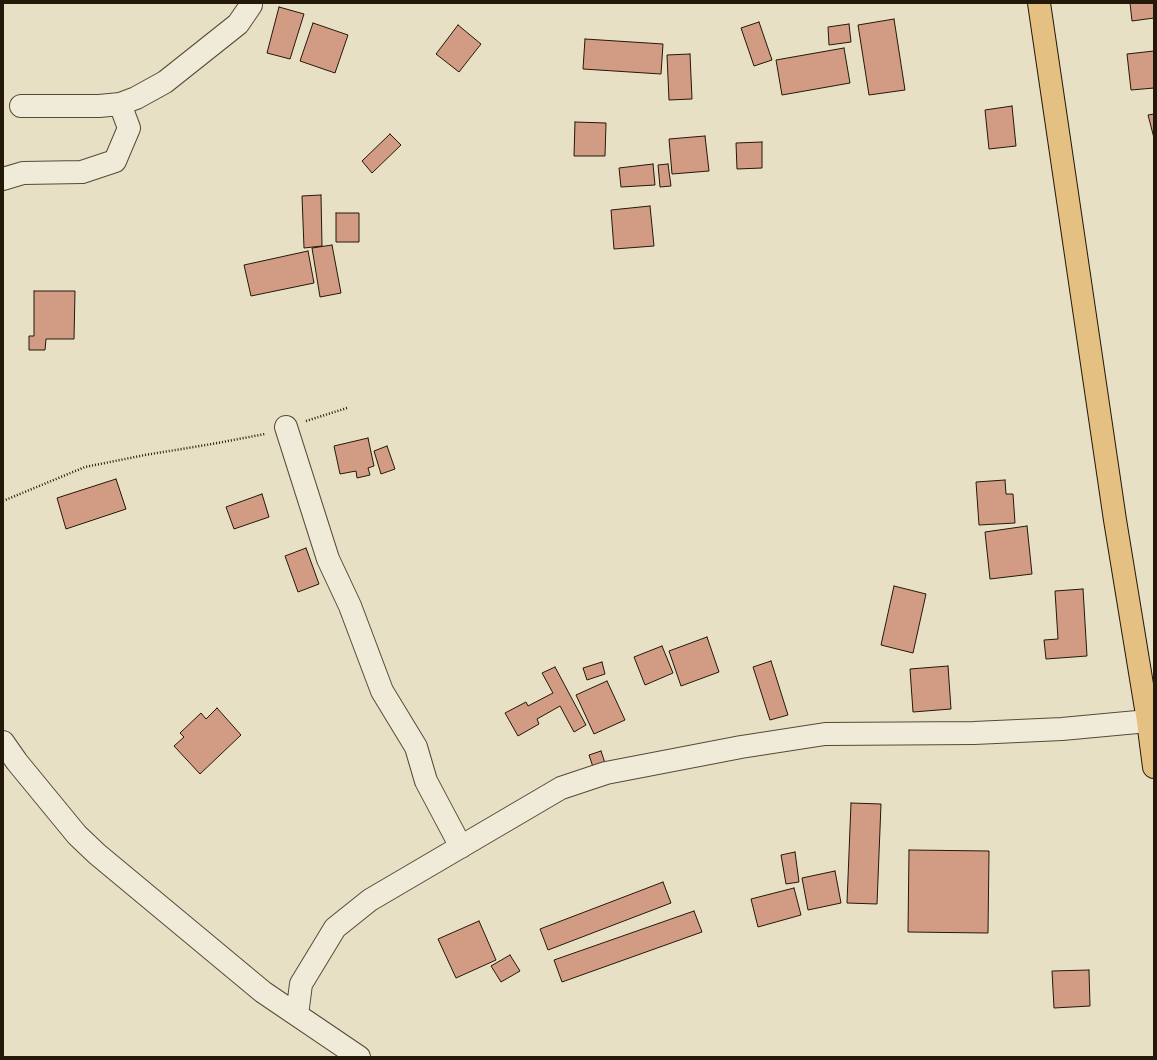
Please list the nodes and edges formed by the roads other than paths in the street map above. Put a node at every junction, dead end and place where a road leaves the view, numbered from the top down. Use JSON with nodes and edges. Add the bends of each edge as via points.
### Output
{"nodes":[{"id":1,"x":251,"y":3,"type":"edge"},
{"id":2,"x":1039,"y":3,"type":"edge"},
{"id":3,"x":120,"y":104,"type":"junction"},
{"id":4,"x":21,"y":106,"type":"dead end"},
{"id":5,"x":3,"y":179,"type":"edge"},
{"id":6,"x":286,"y":427,"type":"road end"},
{"id":7,"x":1148,"y":722,"type":"junction"},
{"id":8,"x":3,"y":742,"type":"edge"},
{"id":9,"x":1154,"y":767,"type":"edge"},
{"id":10,"x":461,"y":847,"type":"junction"},
{"id":11,"x":301,"y":984,"type":"junction"},
{"id":12,"x":263,"y":992,"type":"junction"},
{"id":13,"x":297,"y":1015,"type":"junction"},
{"id":14,"x":359,"y":1057,"type":"edge"}],
"edges":[{"from":1,"to":3,"type":"street","via":[[238,24],[165,82]]},
{"from":2,"to":7,"type":"main road","via":[[1115,520]]},
{"from":3,"to":4,"type":"street"},
{"from":3,"to":5,"type":"street","via":[[129,128],[115,161],[82,172],[23,173]]},
{"from":6,"to":10,"type":"street","via":[[328,559],[350,606],[382,691],[416,747],[426,781]]},
{"from":7,"to":9,"type":"main road"},
{"from":7,"to":10,"type":"street","via":[[974,733],[825,734],[741,747],[606,773],[561,788]]},
{"from":8,"to":12,"type":"street","via":[[77,835]]},
{"from":10,"to":11,"type":"street","via":[[370,900],[335,928]]},
{"from":11,"to":12,"type":"street"},
{"from":11,"to":13,"type":"street"},
{"from":12,"to":13,"type":"street"},
{"from":13,"to":14,"type":"street"}]}
